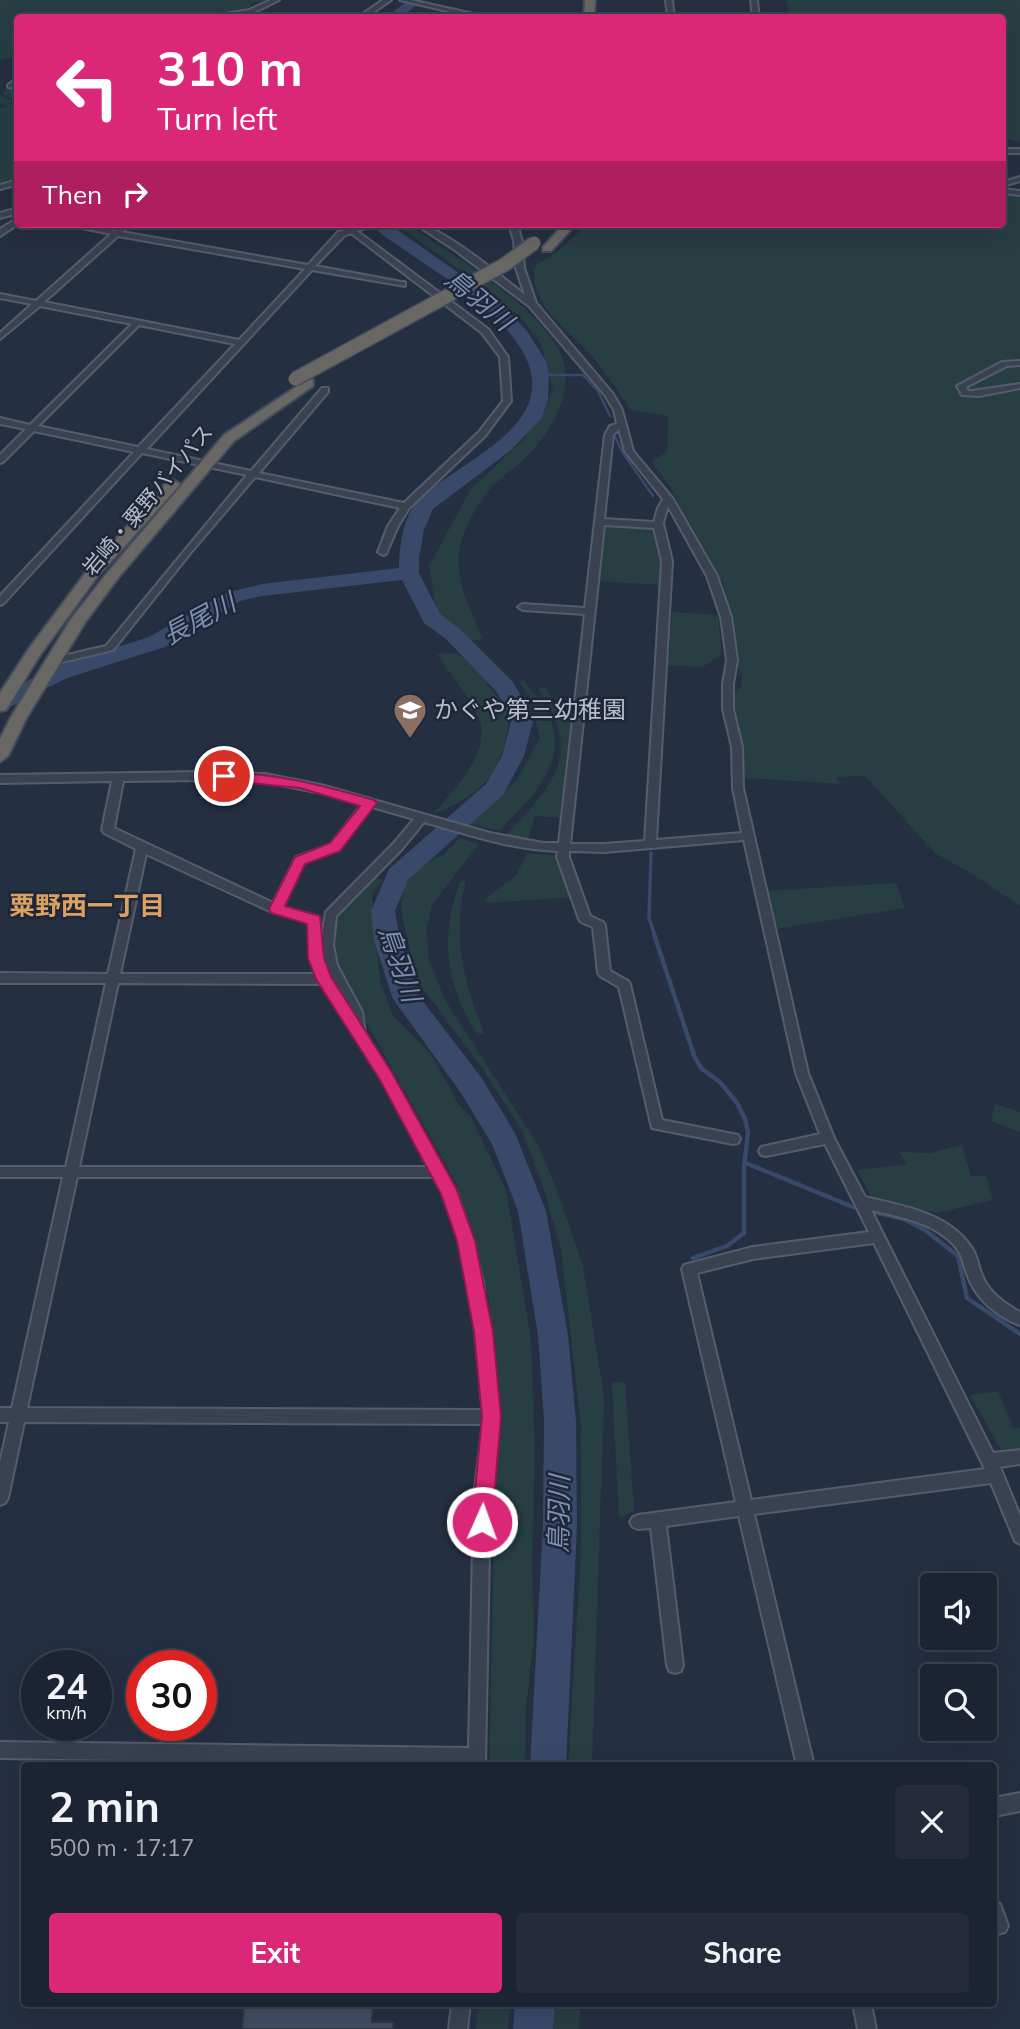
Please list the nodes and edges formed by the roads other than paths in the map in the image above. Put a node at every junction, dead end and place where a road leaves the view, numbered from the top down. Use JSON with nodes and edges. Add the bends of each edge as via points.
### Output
{"nodes":[{"id":1,"x":276,"y":0,"type":"edge"},
{"id":2,"x":388,"y":0,"type":"edge"},
{"id":3,"x":403,"y":0,"type":"edge"},
{"id":4,"x":443,"y":0,"type":"edge"},
{"id":5,"x":431,"y":8,"type":"junction"},
{"id":6,"x":248,"y":12,"type":"junction"},
{"id":7,"x":233,"y":14,"type":"edge"},
{"id":8,"x":245,"y":14,"type":"edge"},
{"id":9,"x":366,"y":14,"type":"edge"},
{"id":10,"x":465,"y":14,"type":"edge"},
{"id":11,"x":89,"y":228,"type":"edge"},
{"id":12,"x":123,"y":228,"type":"edge"},
{"id":13,"x":350,"y":228,"type":"edge"},
{"id":14,"x":426,"y":228,"type":"edge"},
{"id":15,"x":514,"y":228,"type":"edge"},
{"id":16,"x":550,"y":228,"type":"edge"},
{"id":17,"x":566,"y":228,"type":"edge"},
{"id":18,"x":118,"y":233,"type":"junction"},
{"id":19,"x":311,"y":268,"type":"junction"},
{"id":20,"x":402,"y":284,"type":"dead end"},
{"id":21,"x":0,"y":296,"type":"edge"},
{"id":22,"x":39,"y":303,"type":"junction"},
{"id":23,"x":532,"y":303,"type":"junction"},
{"id":24,"x":138,"y":322,"type":"junction"},
{"id":25,"x":0,"y":338,"type":"edge"},
{"id":26,"x":239,"y":342,"type":"junction"},
{"id":27,"x":1020,"y":363,"type":"edge"},
{"id":28,"x":301,"y":381,"type":"junction"},
{"id":29,"x":1020,"y":386,"type":"edge"},
{"id":30,"x":325,"y":390,"type":"dead end"},
{"id":31,"x":0,"y":421,"type":"edge"},
{"id":32,"x":622,"y":425,"type":"junction"},
{"id":33,"x":33,"y":428,"type":"junction"},
{"id":34,"x":141,"y":451,"type":"junction"},
{"id":35,"x":0,"y":460,"type":"edge"},
{"id":36,"x":199,"y":463,"type":"junction"},
{"id":37,"x":252,"y":475,"type":"junction"},
{"id":38,"x":668,"y":499,"type":"junction"},
{"id":39,"x":406,"y":506,"type":"junction"},
{"id":40,"x":600,"y":522,"type":"junction"},
{"id":41,"x":657,"y":525,"type":"junction"},
{"id":42,"x":383,"y":552,"type":"dead end"},
{"id":43,"x":0,"y":602,"type":"edge"},
{"id":44,"x":523,"y":607,"type":"dead end"},
{"id":45,"x":590,"y":611,"type":"junction"},
{"id":46,"x":50,"y":668,"type":"junction"},
{"id":47,"x":0,"y":706,"type":"edge"},
{"id":48,"x":0,"y":756,"type":"edge"},
{"id":49,"x":118,"y":778,"type":"junction"},
{"id":50,"x":0,"y":779,"type":"edge"},
{"id":51,"x":369,"y":803,"type":"junction"},
{"id":52,"x":424,"y":818,"type":"junction"},
{"id":53,"x":748,"y":836,"type":"junction"},
{"id":54,"x":650,"y":845,"type":"junction"},
{"id":55,"x":142,"y":846,"type":"junction"},
{"id":56,"x":563,"y":849,"type":"junction"},
{"id":57,"x":276,"y":909,"type":"junction"},
{"id":58,"x":115,"y":977,"type":"junction"},
{"id":59,"x":0,"y":978,"type":"edge"},
{"id":60,"x":324,"y":979,"type":"junction"},
{"id":61,"x":359,"y":1034,"type":"junction"},
{"id":62,"x":828,"y":1138,"type":"junction"},
{"id":63,"x":733,"y":1139,"type":"dead end"},
{"id":64,"x":766,"y":1151,"type":"dead end"},
{"id":65,"x":0,"y":1172,"type":"edge"},
{"id":66,"x":438,"y":1172,"type":"junction"},
{"id":67,"x":70,"y":1173,"type":"junction"},
{"id":68,"x":864,"y":1207,"type":"junction"},
{"id":69,"x":879,"y":1237,"type":"junction"},
{"id":70,"x":1020,"y":1319,"type":"edge"},
{"id":71,"x":0,"y":1415,"type":"edge"},
{"id":72,"x":18,"y":1415,"type":"junction"},
{"id":73,"x":492,"y":1417,"type":"junction"},
{"id":74,"x":1020,"y":1457,"type":"edge"},
{"id":75,"x":992,"y":1468,"type":"junction"},
{"id":76,"x":0,"y":1498,"type":"edge"},
{"id":77,"x":745,"y":1506,"type":"junction"},
{"id":78,"x":658,"y":1520,"type":"junction"},
{"id":79,"x":638,"y":1522,"type":"dead end"},
{"id":80,"x":1020,"y":1536,"type":"edge"},
{"id":81,"x":675,"y":1665,"type":"dead end"},
{"id":82,"x":0,"y":1750,"type":"edge"},
{"id":83,"x":477,"y":1761,"type":"edge"},
{"id":84,"x":805,"y":1762,"type":"edge"},
{"id":85,"x":1020,"y":1802,"type":"edge"},
{"id":86,"x":997,"y":1806,"type":"edge"},
{"id":87,"x":461,"y":2007,"type":"edge"},
{"id":88,"x":863,"y":2007,"type":"edge"},
{"id":89,"x":458,"y":2029,"type":"edge"},
{"id":90,"x":867,"y":2029,"type":"edge"}],
"edges":[{"from":1,"to":6,"type":"street"},
{"from":2,"to":9,"type":"street"},
{"from":3,"to":5,"type":"street"},
{"from":4,"to":5,"type":"street"},
{"from":5,"to":10,"type":"street"},
{"from":6,"to":7,"type":"street"},
{"from":6,"to":8,"type":"street"},
{"from":11,"to":18,"type":"street"},
{"from":12,"to":18,"type":"street"},
{"from":13,"to":19,"type":"street"},
{"from":13,"to":39,"type":"street","via":[[485,331],[504,357],[507,401],[482,433]]},
{"from":14,"to":23,"type":"street"},
{"from":15,"to":23,"type":"street","via":[[520,268]]},
{"from":16,"to":28,"type":"highway","name":"岩崎・粟野バイパス","bridge":true,"via":[[504,265]]},
{"from":17,"to":28,"type":"highway","name":"岩崎・粟野バイパス","via":[[547,249]]},
{"from":18,"to":19,"type":"street"},
{"from":18,"to":22,"type":"street"},
{"from":19,"to":20,"type":"street"},
{"from":19,"to":26,"type":"street"},
{"from":21,"to":22,"type":"street"},
{"from":22,"to":24,"type":"street"},
{"from":22,"to":25,"type":"street"},
{"from":23,"to":32,"type":"street","via":[[609,394]]},
{"from":24,"to":26,"type":"street"},
{"from":24,"to":33,"type":"street"},
{"from":26,"to":34,"type":"street"},
{"from":27,"to":29,"type":"street","via":[[1005,364],[961,389],[973,394]]},
{"from":28,"to":36,"type":"highway","name":"岩崎・粟野バイパス","via":[[265,396],[215,433]]},
{"from":30,"to":37,"type":"street"},
{"from":31,"to":33,"type":"street"},
{"from":32,"to":38,"type":"street","via":[[629,451]]},
{"from":32,"to":40,"type":"street","via":[[612,428],[609,435]]},
{"from":33,"to":34,"type":"street"},
{"from":33,"to":35,"type":"street"},
{"from":34,"to":36,"type":"street"},
{"from":34,"to":43,"type":"street"},
{"from":36,"to":37,"type":"street"},
{"from":36,"to":46,"type":"highway","name":"岩崎・粟野バイパス","via":[[79,619]]},
{"from":36,"to":47,"type":"highway","name":"岩崎・粟野バイパス","via":[[92,574]]},
{"from":37,"to":39,"type":"street"},
{"from":37,"to":46,"type":"street","via":[[109,648]]},
{"from":38,"to":41,"type":"street"},
{"from":38,"to":53,"type":"street","via":[[712,576],[726,617],[732,660],[728,709]]},
{"from":39,"to":42,"type":"street"},
{"from":40,"to":41,"type":"street"},
{"from":40,"to":45,"type":"street"},
{"from":41,"to":54,"type":"street","via":[[667,561]]},
{"from":44,"to":45,"type":"street"},
{"from":45,"to":56,"type":"street"},
{"from":46,"to":48,"type":"highway","name":"岩崎・粟野バイパス"},
{"from":49,"to":50,"type":"street"},
{"from":49,"to":51,"type":"street","via":[[265,778]]},
{"from":49,"to":55,"type":"street","via":[[108,830]]},
{"from":51,"to":52,"type":"street"},
{"from":51,"to":57,"type":"street","via":[[335,847],[300,860]]},
{"from":52,"to":56,"type":"street","via":[[490,837]]},
{"from":52,"to":61,"type":"street","via":[[330,915],[328,954],[360,1019]]},
{"from":53,"to":54,"type":"street"},
{"from":53,"to":62,"type":"street","via":[[802,1073]]},
{"from":54,"to":56,"type":"street"},
{"from":55,"to":57,"type":"street"},
{"from":55,"to":58,"type":"street"},
{"from":56,"to":63,"type":"street","via":[[585,919],[599,925],[604,973],[624,984],[657,1124]]},
{"from":57,"to":60,"type":"street","via":[[315,920],[316,958]]},
{"from":58,"to":59,"type":"street"},
{"from":58,"to":60,"type":"street"},
{"from":58,"to":67,"type":"street"},
{"from":60,"to":61,"type":"street"},
{"from":61,"to":66,"type":"street"},
{"from":62,"to":64,"type":"street"},
{"from":62,"to":68,"type":"street"},
{"from":65,"to":67,"type":"street"},
{"from":66,"to":67,"type":"street"},
{"from":66,"to":73,"type":"street","via":[[450,1193],[476,1282]]},
{"from":67,"to":72,"type":"street"},
{"from":68,"to":69,"type":"street"},
{"from":68,"to":70,"type":"street","via":[[906,1212],[935,1223],[956,1238],[969,1254],[987,1296]]},
{"from":69,"to":75,"type":"street"},
{"from":69,"to":77,"type":"street","via":[[753,1253],[689,1269]]},
{"from":71,"to":72,"type":"street"},
{"from":72,"to":73,"type":"street"},
{"from":72,"to":76,"type":"street"},
{"from":73,"to":83,"type":"street","via":[[482,1496]]},
{"from":74,"to":75,"type":"street"},
{"from":75,"to":77,"type":"street"},
{"from":75,"to":80,"type":"street"},
{"from":77,"to":78,"type":"street"},
{"from":77,"to":84,"type":"street"},
{"from":78,"to":79,"type":"street"},
{"from":78,"to":81,"type":"street"},
{"from":82,"to":83,"type":"street"},
{"from":85,"to":86,"type":"street"},
{"from":87,"to":89,"type":"street"},
{"from":88,"to":90,"type":"street"}]}
